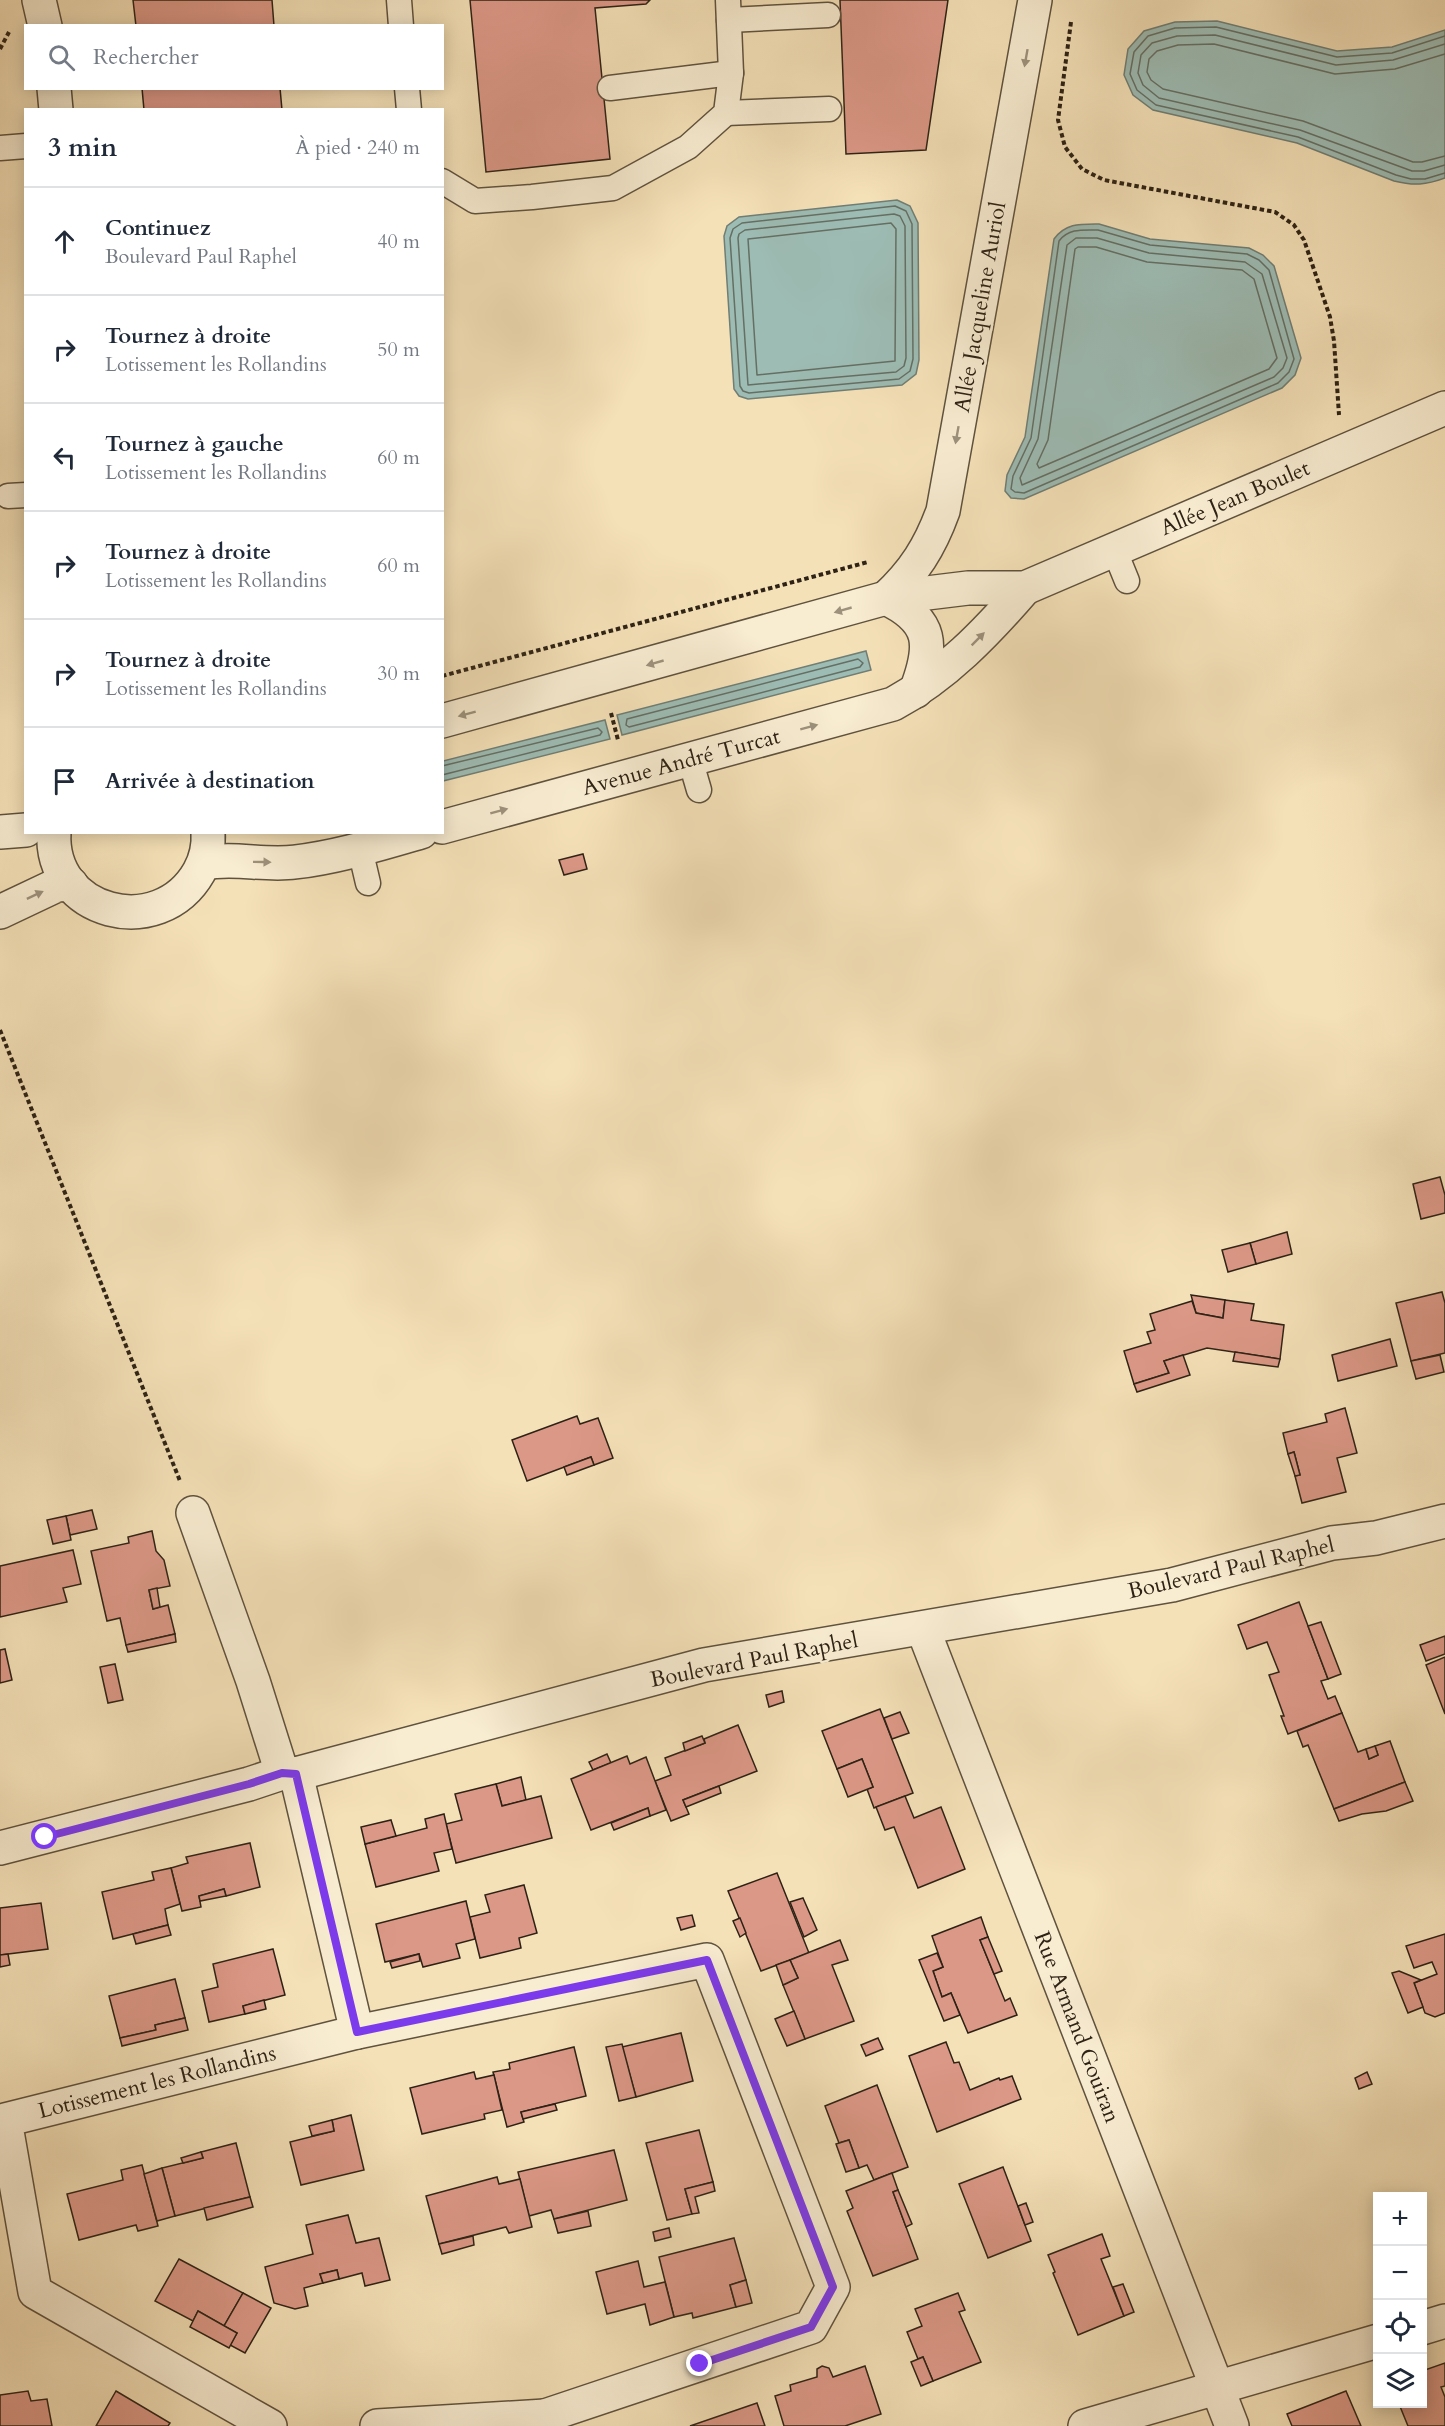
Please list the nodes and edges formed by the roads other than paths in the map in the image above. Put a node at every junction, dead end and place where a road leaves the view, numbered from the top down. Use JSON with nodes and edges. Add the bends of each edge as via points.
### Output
{"nodes":[{"id":1,"x":39,"y":0,"type":"edge"},
{"id":2,"x":399,"y":0,"type":"edge"},
{"id":3,"x":1035,"y":0,"type":"edge"},
{"id":4,"x":729,"y":10,"type":"edge"},
{"id":5,"x":828,"y":15,"type":"dead end"},
{"id":6,"x":45,"y":24,"type":"edge"},
{"id":7,"x":401,"y":24,"type":"edge"},
{"id":8,"x":731,"y":73,"type":"junction"},
{"id":9,"x":610,"y":88,"type":"dead end"},
{"id":10,"x":54,"y":90,"type":"edge"},
{"id":11,"x":56,"y":108,"type":"edge"},
{"id":12,"x":829,"y":109,"type":"dead end"},
{"id":13,"x":726,"y":113,"type":"junction"},
{"id":14,"x":24,"y":146,"type":"edge"},
{"id":15,"x":0,"y":148,"type":"edge"},
{"id":16,"x":444,"y":182,"type":"edge"},
{"id":17,"x":1445,"y":408,"type":"edge"},
{"id":18,"x":1114,"y":549,"type":"junction"},
{"id":19,"x":1127,"y":581,"type":"dead end"},
{"id":20,"x":1025,"y":588,"type":"junction"},
{"id":21,"x":886,"y":598,"type":"junction"},
{"id":22,"x":916,"y":691,"type":"junction"},
{"id":23,"x":444,"y":720,"type":"edge"},
{"id":24,"x":690,"y":759,"type":"junction"},
{"id":25,"x":699,"y":790,"type":"dead end"},
{"id":26,"x":444,"y":826,"type":"edge"},
{"id":27,"x":24,"y":830,"type":"edge"},
{"id":28,"x":0,"y":832,"type":"edge"},
{"id":29,"x":54,"y":834,"type":"edge"},
{"id":30,"x":414,"y":834,"type":"edge"},
{"id":31,"x":206,"y":848,"type":"edge"},
{"id":32,"x":360,"y":849,"type":"junction"},
{"id":33,"x":71,"y":884,"type":"junction"},
{"id":34,"x":368,"y":884,"type":"dead end"},
{"id":35,"x":0,"y":912,"type":"edge"},
{"id":36,"x":193,"y":1513,"type":"road end"},
{"id":37,"x":1445,"y":1521,"type":"edge"},
{"id":38,"x":922,"y":1629,"type":"junction"},
{"id":39,"x":289,"y":1774,"type":"junction"},
{"id":40,"x":0,"y":1848,"type":"edge"},
{"id":41,"x":357,"y":2032,"type":"junction"},
{"id":42,"x":1445,"y":2321,"type":"edge"},
{"id":43,"x":1427,"y":2326,"type":"edge"},
{"id":44,"x":1373,"y":2342,"type":"edge"},
{"id":45,"x":1217,"y":2388,"type":"junction"},
{"id":46,"x":546,"y":2421,"type":"edge"},
{"id":47,"x":270,"y":2426,"type":"edge"},
{"id":48,"x":377,"y":2426,"type":"edge"},
{"id":49,"x":1085,"y":2426,"type":"edge"},
{"id":50,"x":1232,"y":2426,"type":"edge"}],
"edges":[{"from":1,"to":6,"type":"street"},
{"from":2,"to":7,"type":"lane"},
{"from":3,"to":21,"type":"street","name":"Allée Jacqueline Auriol","one_way":true,"via":[[943,512],[925,552],[907,578]]},
{"from":4,"to":5,"type":"lane"},
{"from":4,"to":8,"type":"lane"},
{"from":8,"to":9,"type":"lane"},
{"from":8,"to":13,"type":"lane"},
{"from":10,"to":11,"type":"street"},
{"from":12,"to":13,"type":"lane"},
{"from":13,"to":16,"type":"lane","via":[[688,147],[613,188],[475,201]]},
{"from":14,"to":15,"type":"lane"},
{"from":17,"to":18,"type":"street","name":"Allée Jean Boulet"},
{"from":18,"to":19,"type":"lane"},
{"from":18,"to":20,"type":"street","name":"Allée Jean Boulet"},
{"from":20,"to":21,"type":"street","via":[[968,588]]},
{"from":22,"to":20,"type":"street","name":"Avenue André Turcat","one_way":true,"via":[[972,645]]},
{"from":21,"to":22,"type":"street","via":[[917,618],[925,634],[926,665]]},
{"from":21,"to":23,"type":"street","one_way":true},
{"from":24,"to":22,"type":"street","name":"Avenue André Turcat","one_way":true,"via":[[893,704]]},
{"from":24,"to":25,"type":"lane"},
{"from":26,"to":24,"type":"street","name":"Avenue André Turcat","one_way":true},
{"from":27,"to":28,"type":"street"},
{"from":29,"to":33,"type":"street","via":[[57,857]]},
{"from":30,"to":32,"type":"street"},
{"from":31,"to":32,"type":"street","one_way":true,"via":[[217,860],[293,862]]},
{"from":31,"to":33,"type":"street","via":[[193,883],[176,899],[155,910],[109,910],[88,900]]},
{"from":32,"to":34,"type":"lane"},
{"from":35,"to":33,"type":"street","one_way":true,"via":[[57,885]]},
{"from":36,"to":39,"type":"street"},
{"from":37,"to":38,"type":"street","name":"Boulevard Paul Raphel","via":[[1376,1538],[1332,1543],[1172,1585]]},
{"from":38,"to":39,"type":"street","name":"Boulevard Paul Raphel","via":[[704,1665]]},
{"from":38,"to":45,"type":"street","name":"Rue Armand Gouiran"},
{"from":39,"to":40,"type":"street","name":"Boulevard Paul Raphel"},
{"from":39,"to":41,"type":"street"},
{"from":41,"to":46,"type":"street","name":"Lotissement les Rollandins","via":[[707,1960],[833,2287],[811,2327]]},
{"from":41,"to":47,"type":"street","name":"Lotissement les Rollandins","via":[[5,2120],[35,2292]]},
{"from":42,"to":43,"type":"street"},
{"from":44,"to":45,"type":"street"},
{"from":45,"to":49,"type":"street"},
{"from":45,"to":50,"type":"street","name":"Rue Armand Gouiran"},
{"from":46,"to":48,"type":"street","name":"Lotissement les Rollandins"}]}
